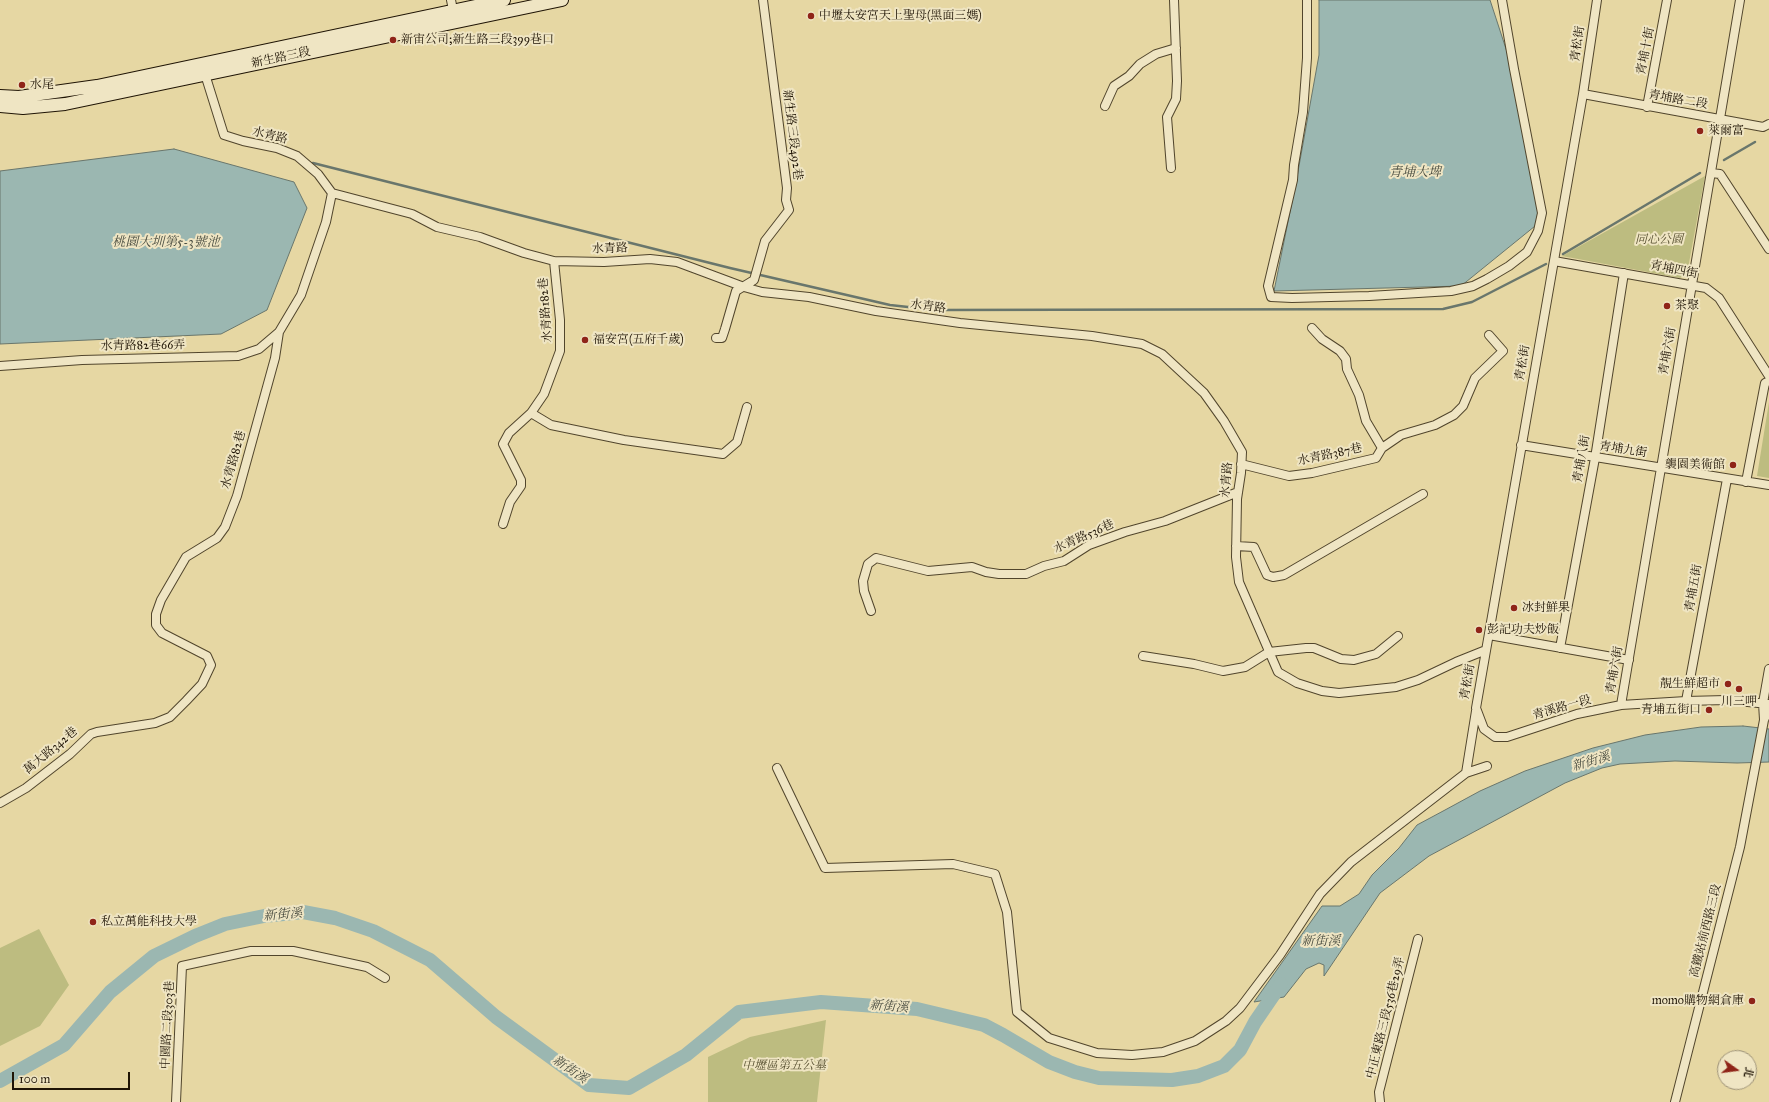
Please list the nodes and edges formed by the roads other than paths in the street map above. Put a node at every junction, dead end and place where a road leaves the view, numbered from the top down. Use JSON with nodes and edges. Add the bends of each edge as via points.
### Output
{"nodes":[{"id":1,"x":504,"y":0,"type":"edge"},
{"id":2,"x":562,"y":0,"type":"edge"},
{"id":3,"x":763,"y":0,"type":"edge"},
{"id":4,"x":1174,"y":0,"type":"edge"},
{"id":5,"x":1307,"y":0,"type":"edge"},
{"id":6,"x":1502,"y":0,"type":"edge"},
{"id":7,"x":1597,"y":0,"type":"edge"},
{"id":8,"x":1667,"y":0,"type":"edge"},
{"id":9,"x":1740,"y":0,"type":"edge"},
{"id":10,"x":452,"y":5,"type":"edge"},
{"id":11,"x":1176,"y":48,"type":"junction"},
{"id":12,"x":203,"y":69,"type":"junction"},
{"id":13,"x":1583,"y":94,"type":"junction"},
{"id":14,"x":0,"y":96,"type":"edge"},
{"id":15,"x":0,"y":106,"type":"edge"},
{"id":16,"x":1105,"y":106,"type":"dead end"},
{"id":17,"x":1647,"y":107,"type":"junction"},
{"id":18,"x":1719,"y":119,"type":"junction"},
{"id":19,"x":1767,"y":127,"type":"edge"},
{"id":20,"x":1171,"y":168,"type":"dead end"},
{"id":21,"x":1711,"y":173,"type":"junction"},
{"id":22,"x":332,"y":193,"type":"junction"},
{"id":23,"x":1769,"y":249,"type":"edge"},
{"id":24,"x":554,"y":261,"type":"junction"},
{"id":25,"x":1554,"y":261,"type":"junction"},
{"id":26,"x":1624,"y":273,"type":"junction"},
{"id":27,"x":1692,"y":285,"type":"junction"},
{"id":28,"x":744,"y":287,"type":"junction"},
{"id":29,"x":1312,"y":328,"type":"dead end"},
{"id":30,"x":279,"y":332,"type":"junction"},
{"id":31,"x":1489,"y":336,"type":"dead end"},
{"id":32,"x":716,"y":338,"type":"dead end"},
{"id":33,"x":0,"y":366,"type":"edge"},
{"id":34,"x":1769,"y":376,"type":"edge"},
{"id":35,"x":1769,"y":381,"type":"edge"},
{"id":36,"x":747,"y":407,"type":"dead end"},
{"id":37,"x":531,"y":413,"type":"junction"},
{"id":38,"x":1521,"y":446,"type":"junction"},
{"id":39,"x":1382,"y":448,"type":"junction"},
{"id":40,"x":1595,"y":458,"type":"junction"},
{"id":41,"x":1241,"y":464,"type":"junction"},
{"id":42,"x":1660,"y":468,"type":"junction"},
{"id":43,"x":1726,"y":479,"type":"junction"},
{"id":44,"x":1746,"y":482,"type":"junction"},
{"id":45,"x":1769,"y":486,"type":"edge"},
{"id":46,"x":1238,"y":492,"type":"junction"},
{"id":47,"x":1423,"y":494,"type":"dead end"},
{"id":48,"x":504,"y":524,"type":"dead end"},
{"id":49,"x":1236,"y":546,"type":"junction"},
{"id":50,"x":871,"y":611,"type":"dead end"},
{"id":51,"x":1489,"y":635,"type":"junction"},
{"id":52,"x":1398,"y":636,"type":"dead end"},
{"id":53,"x":1560,"y":648,"type":"junction"},
{"id":54,"x":1486,"y":650,"type":"junction"},
{"id":55,"x":1269,"y":652,"type":"junction"},
{"id":56,"x":1143,"y":656,"type":"dead end"},
{"id":57,"x":1629,"y":660,"type":"junction"},
{"id":58,"x":1769,"y":669,"type":"edge"},
{"id":59,"x":202,"y":684,"type":"joint"},
{"id":60,"x":1686,"y":701,"type":"junction"},
{"id":61,"x":1621,"y":705,"type":"junction"},
{"id":62,"x":1767,"y":706,"type":"edge"},
{"id":63,"x":1476,"y":710,"type":"junction"},
{"id":64,"x":1484,"y":729,"type":"joint"},
{"id":65,"x":1487,"y":766,"type":"dead end"},
{"id":66,"x":777,"y":768,"type":"dead end"},
{"id":67,"x":1466,"y":773,"type":"junction"},
{"id":68,"x":0,"y":803,"type":"edge"},
{"id":69,"x":1418,"y":939,"type":"dead end"},
{"id":70,"x":385,"y":978,"type":"dead end"},
{"id":71,"x":176,"y":1102,"type":"edge"},
{"id":72,"x":1380,"y":1102,"type":"edge"},
{"id":73,"x":1675,"y":1102,"type":"edge"}],
"edges":[{"from":1,"to":10,"type":"main road","name":"新生路三段"},
{"from":2,"to":12,"type":"main road","name":"新生路三段"},
{"from":3,"to":28,"type":"street","name":"新生路三段492巷","via":[[789,210],[765,241],[754,280]]},
{"from":4,"to":11,"type":"street"},
{"from":5,"to":6,"type":"street","via":[[1307,58],[1303,112],[1293,180],[1268,286],[1271,297],[1369,296],[1451,291],[1473,286],[1487,279],[1527,252],[1538,231],[1542,213]]},
{"from":7,"to":13,"type":"street","name":"青松街"},
{"from":8,"to":17,"type":"street","name":"青埔十街"},
{"from":9,"to":18,"type":"street","name":"青埔六街"},
{"from":10,"to":12,"type":"main road","name":"新生路三段"},
{"from":11,"to":16,"type":"street","via":[[1156,54],[1140,64],[1129,76],[1114,86]]},
{"from":11,"to":20,"type":"street","via":[[1176,99],[1167,117]]},
{"from":12,"to":14,"type":"main road","name":"新生路三段","via":[[19,97]]},
{"from":12,"to":15,"type":"main road","name":"新生路三段","via":[[65,104],[23,108]]},
{"from":12,"to":22,"type":"street","name":"水青路","via":[[224,135],[298,156],[318,174]]},
{"from":13,"to":17,"type":"street","name":"青埔路二段"},
{"from":13,"to":25,"type":"street","name":"青松街"},
{"from":17,"to":18,"type":"street","name":"青埔路二段"},
{"from":18,"to":19,"type":"street","name":"青埔路二段"},
{"from":18,"to":21,"type":"street","name":"青埔六街"},
{"from":21,"to":23,"type":"street","via":[[1720,174]]},
{"from":21,"to":27,"type":"street","name":"青埔六街"},
{"from":22,"to":24,"type":"street","name":"水青路","via":[[412,214],[437,227],[480,237]]},
{"from":22,"to":30,"type":"street","name":"水青路82巷","via":[[326,222],[301,295]]},
{"from":24,"to":28,"type":"street","name":"水青路","via":[[604,262],[650,259],[677,262]]},
{"from":24,"to":37,"type":"street","name":"水青路182巷","via":[[560,320],[560,351],[544,394]]},
{"from":25,"to":26,"type":"street","name":"青埔四街"},
{"from":25,"to":38,"type":"street","name":"青松街"},
{"from":26,"to":27,"type":"street","name":"青埔四街"},
{"from":26,"to":40,"type":"street","name":"青埔八街"},
{"from":27,"to":34,"type":"street","name":"青埔四街","via":[[1706,288],[1719,298]]},
{"from":27,"to":42,"type":"street","name":"青埔六街"},
{"from":28,"to":32,"type":"street","via":[[736,291],[722,338]]},
{"from":28,"to":41,"type":"street","name":"水青路","via":[[762,292],[809,297],[876,312],[1142,344],[1162,354],[1204,393],[1242,452]]},
{"from":29,"to":39,"type":"street","via":[[1346,359],[1347,369],[1360,395],[1366,421]]},
{"from":30,"to":33,"type":"street","name":"水青路82巷66弄","via":[[259,349],[238,356],[82,360]]},
{"from":30,"to":59,"type":"street","name":"水青路82巷","via":[[267,388],[237,496],[225,528],[217,538],[186,558],[156,614],[156,625],[162,633],[207,656],[211,665]]},
{"from":31,"to":39,"type":"street","name":"水青路387巷","via":[[1503,351],[1475,378],[1463,406],[1454,415],[1435,425],[1401,435]]},
{"from":35,"to":44,"type":"street","via":[[1765,383]]},
{"from":36,"to":37,"type":"street","via":[[737,442],[724,454],[624,440],[551,425]]},
{"from":37,"to":48,"type":"street","name":"水青路182巷","via":[[509,433],[503,444],[521,480],[521,486],[510,502]]},
{"from":38,"to":40,"type":"street","name":"青埔九街"},
{"from":38,"to":51,"type":"street","name":"青松街"},
{"from":39,"to":41,"type":"street","name":"水青路387巷","via":[[1376,458],[1289,476]]},
{"from":40,"to":42,"type":"street","name":"青埔九街"},
{"from":40,"to":53,"type":"street","name":"青埔八街"},
{"from":41,"to":46,"type":"street","name":"水青路"},
{"from":42,"to":43,"type":"street","name":"青埔九街"},
{"from":42,"to":57,"type":"street","name":"青埔六街"},
{"from":43,"to":44,"type":"street","name":"青埔九街"},
{"from":43,"to":60,"type":"street","name":"青埔五街"},
{"from":44,"to":45,"type":"street","name":"青埔九街"},
{"from":46,"to":49,"type":"street","name":"水青路"},
{"from":46,"to":50,"type":"street","name":"水青路536巷","via":[[1165,521],[1089,545],[1064,561],[1026,574],[999,574],[972,567],[928,571],[876,558],[868,564],[864,581],[864,591]]},
{"from":47,"to":49,"type":"street","via":[[1284,575],[1267,575],[1254,547]]},
{"from":49,"to":55,"type":"street","name":"水青路","via":[[1239,582]]},
{"from":51,"to":53,"type":"street"},
{"from":51,"to":54,"type":"street","name":"青松街"},
{"from":52,"to":55,"type":"street","via":[[1376,654],[1354,660],[1341,660],[1314,648]]},
{"from":53,"to":57,"type":"street"},
{"from":54,"to":55,"type":"street","name":"水青路","via":[[1403,685],[1339,693],[1297,683],[1278,672]]},
{"from":54,"to":63,"type":"street","name":"青松街"},
{"from":55,"to":56,"type":"street","via":[[1245,667],[1223,671]]},
{"from":57,"to":61,"type":"street","name":"青埔六街"},
{"from":58,"to":62,"type":"street","name":"高鐵站前西路三段"},
{"from":59,"to":68,"type":"street","name":"萬大路342巷","via":[[170,717],[155,724],[91,734],[26,788]]},
{"from":60,"to":61,"type":"street","name":"青溪路一段"},
{"from":60,"to":62,"type":"street","name":"青溪路一段","via":[[1726,700]]},
{"from":61,"to":64,"type":"street","name":"青溪路一段","via":[[1577,714],[1506,737],[1494,737]]},
{"from":62,"to":73,"type":"street","name":"高鐵站前西路三段","via":[[1740,847]]},
{"from":63,"to":64,"type":"street","name":"青松街"},
{"from":63,"to":67,"type":"street"},
{"from":65,"to":67,"type":"street"},
{"from":66,"to":67,"type":"street","via":[[825,868],[953,864],[995,874],[1008,912],[1017,1012],[1049,1038],[1097,1053],[1132,1055],[1163,1052],[1195,1041],[1226,1021],[1240,1008],[1320,894],[1351,862]]},
{"from":69,"to":72,"type":"street","name":"中正東路三段536巷29弄","via":[[1379,1092]]},
{"from":70,"to":71,"type":"street","name":"中園路二段303巷","via":[[367,967],[293,951],[251,951],[182,966]]}]}
